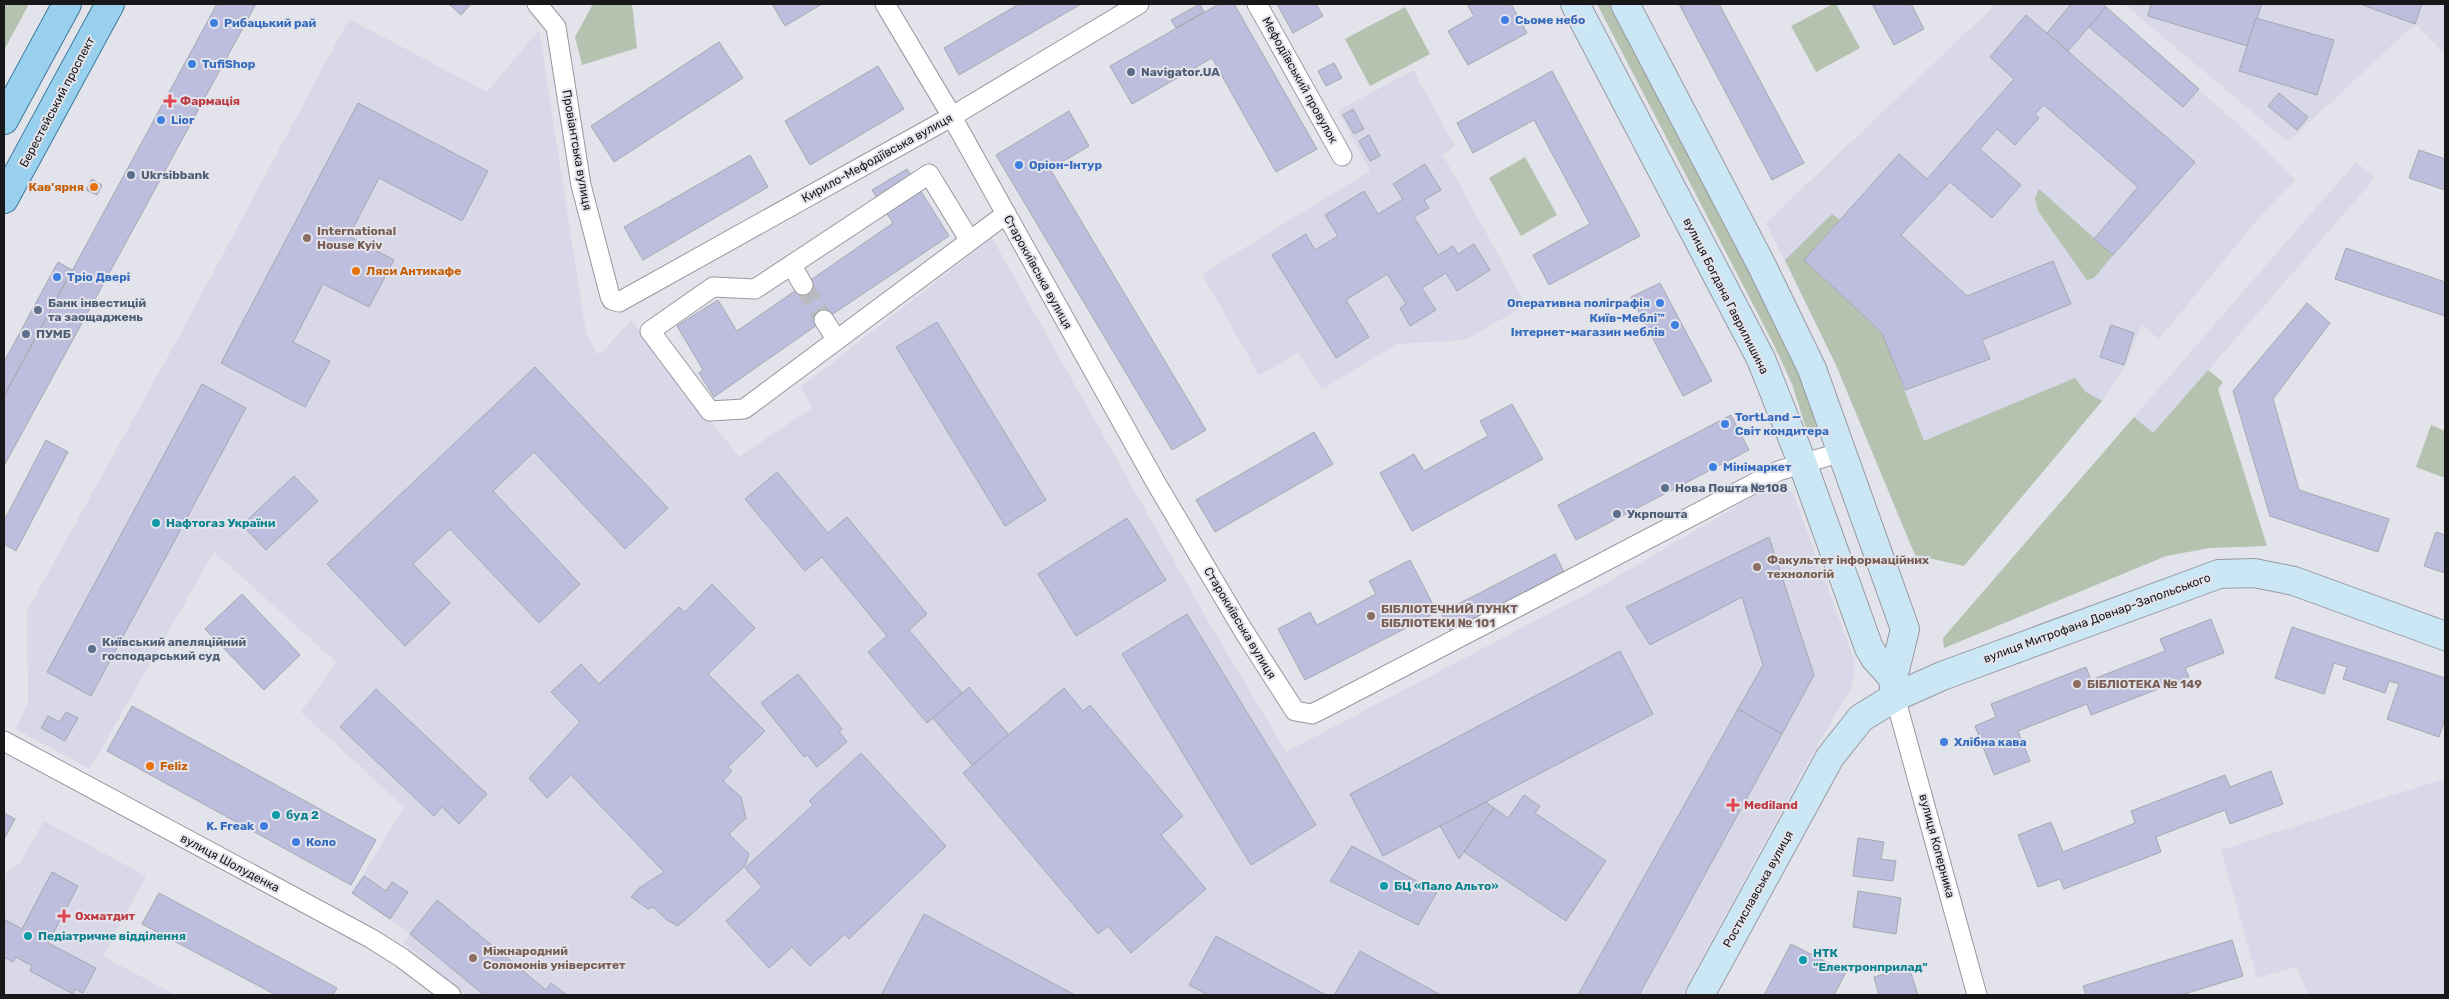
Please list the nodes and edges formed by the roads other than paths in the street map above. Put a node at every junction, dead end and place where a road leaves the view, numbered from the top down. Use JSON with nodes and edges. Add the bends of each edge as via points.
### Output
{"nodes":[{"id":1,"x":67,"y":4,"type":"edge"},
{"id":2,"x":110,"y":4,"type":"edge"},
{"id":3,"x":537,"y":4,"type":"edge"},
{"id":4,"x":885,"y":4,"type":"edge"},
{"id":5,"x":1139,"y":4,"type":"edge"},
{"id":6,"x":1257,"y":4,"type":"edge"},
{"id":7,"x":1575,"y":4,"type":"edge"},
{"id":8,"x":1625,"y":4,"type":"edge"},
{"id":9,"x":1117,"y":9,"type":"edge"},
{"id":10,"x":951,"y":117,"type":"junction"},
{"id":11,"x":4,"y":120,"type":"edge"},
{"id":12,"x":1342,"y":156,"type":"dead end"},
{"id":13,"x":4,"y":199,"type":"edge"},
{"id":14,"x":1006,"y":214,"type":"junction"},
{"id":15,"x":970,"y":241,"type":"junction"},
{"id":16,"x":792,"y":266,"type":"junction"},
{"id":17,"x":804,"y":285,"type":"tunnel mouth"},
{"id":18,"x":612,"y":300,"type":"joint"},
{"id":19,"x":824,"y":320,"type":"tunnel mouth"},
{"id":20,"x":836,"y":339,"type":"junction"},
{"id":21,"x":1842,"y":452,"type":"junction"},
{"id":22,"x":1802,"y":462,"type":"junction"},
{"id":23,"x":2445,"y":636,"type":"edge"},
{"id":24,"x":1894,"y":687,"type":"junction"},
{"id":25,"x":4,"y":741,"type":"edge"},
{"id":26,"x":451,"y":995,"type":"edge"},
{"id":27,"x":1700,"y":995,"type":"edge"},
{"id":28,"x":1977,"y":995,"type":"edge"}],
"edges":[{"from":1,"to":11,"type":"main road"},
{"from":2,"to":13,"type":"main road","name":"Берестейський проспект"},
{"from":3,"to":18,"type":"street","name":"Провіантська вулиця","via":[[556,27],[581,185]]},
{"from":4,"to":10,"type":"street","name":"Старокиївська вулиця"},
{"from":5,"to":9,"type":"street","name":"Кирило-Мефодіївська вулиця"},
{"from":6,"to":12,"type":"street","name":"Мефодіївський провулок"},
{"from":7,"to":22,"type":"street","name":"вулиця Богдана Гаврилишина","via":[[1761,359]]},
{"from":8,"to":21,"type":"street","via":[[1812,369]]},
{"from":9,"to":10,"type":"street","name":"Кирило-Мефодіївська вулиця"},
{"from":10,"to":14,"type":"street","name":"Старокиївська вулиця"},
{"from":10,"to":18,"type":"street","name":"Кирило-Мефодіївська вулиця","via":[[624,300]]},
{"from":14,"to":15,"type":"street"},
{"from":14,"to":22,"type":"street","name":"Старокиївська вулиця","via":[[1156,483],[1243,630],[1290,705],[1302,714],[1312,714],[1324,708],[1778,471]]},
{"from":15,"to":16,"type":"street","via":[[929,174]]},
{"from":15,"to":20,"type":"street"},
{"from":16,"to":17,"type":"street"},
{"from":16,"to":20,"type":"street","via":[[755,289],[713,287],[650,331],[710,411],[744,409]]},
{"from":19,"to":20,"type":"street"},
{"from":21,"to":22,"type":"street","name":"Старокиївська вулиця"},
{"from":21,"to":24,"type":"street","via":[[1904,629]]},
{"from":22,"to":24,"type":"street","name":"вулиця Богдана Гаврилишина","via":[[1869,648]]},
{"from":23,"to":24,"type":"street","name":"вулиця Митрофана Довнар-Запольського","via":[[2294,581],[2254,573],[2219,574],[1942,676]]},
{"from":24,"to":27,"type":"street","name":"Ростиславська вулиця","via":[[1861,718],[1830,757]]},
{"from":24,"to":28,"type":"street","name":"вулиця Коперника"},
{"from":25,"to":26,"type":"street","name":"вулиця Шолуденка","via":[[372,939]]}]}
